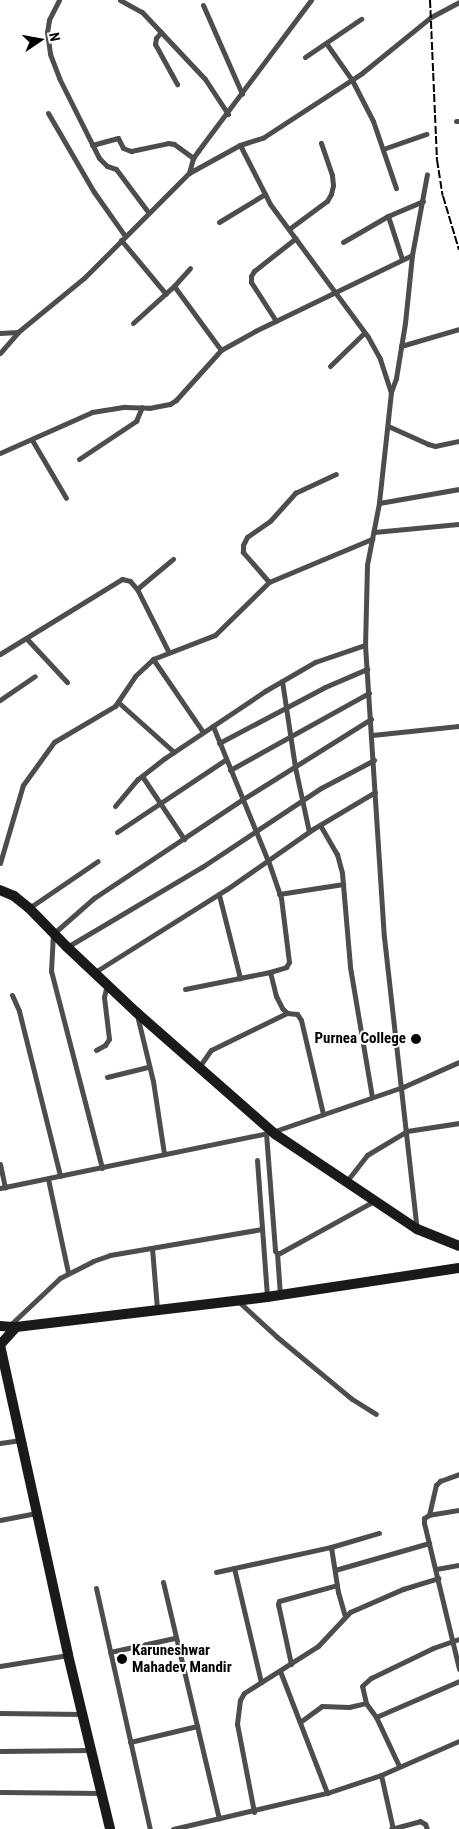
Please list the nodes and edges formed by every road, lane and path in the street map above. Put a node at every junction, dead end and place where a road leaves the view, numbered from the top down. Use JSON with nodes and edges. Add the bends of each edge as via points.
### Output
{"nodes":[{"id":1,"x":59,"y":0,"type":"edge"},
{"id":2,"x":120,"y":0,"type":"edge"},
{"id":3,"x":311,"y":0,"type":"edge"},
{"id":4,"x":459,"y":2,"type":"edge"},
{"id":5,"x":203,"y":5,"type":"dead end"},
{"id":6,"x":362,"y":18,"type":"dead end"},
{"id":7,"x":161,"y":32,"type":"junction"},
{"id":8,"x":326,"y":43,"type":"junction"},
{"id":9,"x":305,"y":57,"type":"dead end"},
{"id":10,"x":352,"y":80,"type":"junction"},
{"id":11,"x":177,"y":84,"type":"dead end"},
{"id":12,"x":242,"y":94,"type":"junction"},
{"id":13,"x":48,"y":113,"type":"dead end"},
{"id":14,"x":228,"y":114,"type":"junction"},
{"id":15,"x":426,"y":134,"type":"dead end"},
{"id":16,"x":321,"y":143,"type":"dead end"},
{"id":17,"x":92,"y":145,"type":"junction"},
{"id":18,"x":240,"y":145,"type":"junction"},
{"id":19,"x":383,"y":149,"type":"junction"},
{"id":20,"x":193,"y":158,"type":"junction"},
{"id":21,"x":189,"y":173,"type":"junction"},
{"id":22,"x":427,"y":174,"type":"dead end"},
{"id":23,"x":396,"y":188,"type":"dead end"},
{"id":24,"x":265,"y":194,"type":"junction"},
{"id":25,"x":423,"y":201,"type":"junction"},
{"id":26,"x":148,"y":212,"type":"junction"},
{"id":27,"x":388,"y":216,"type":"junction"},
{"id":28,"x":219,"y":222,"type":"dead end"},
{"id":29,"x":289,"y":229,"type":"junction"},
{"id":30,"x":125,"y":236,"type":"junction"},
{"id":31,"x":296,"y":238,"type":"junction"},
{"id":32,"x":121,"y":240,"type":"junction"},
{"id":33,"x":343,"y":242,"type":"dead end"},
{"id":34,"x":412,"y":254,"type":"junction"},
{"id":35,"x":402,"y":259,"type":"junction"},
{"id":36,"x":190,"y":268,"type":"dead end"},
{"id":37,"x":174,"y":286,"type":"junction"},
{"id":38,"x":166,"y":294,"type":"junction"},
{"id":39,"x":334,"y":294,"type":"junction"},
{"id":40,"x":276,"y":321,"type":"junction"},
{"id":41,"x":133,"y":323,"type":"dead end"},
{"id":42,"x":459,"y":329,"type":"edge"},
{"id":43,"x":18,"y":332,"type":"junction"},
{"id":44,"x":0,"y":333,"type":"edge"},
{"id":45,"x":364,"y":333,"type":"junction"},
{"id":46,"x":401,"y":346,"type":"junction"},
{"id":47,"x":221,"y":350,"type":"junction"},
{"id":48,"x":0,"y":353,"type":"edge"},
{"id":49,"x":330,"y":366,"type":"dead end"},
{"id":50,"x":391,"y":392,"type":"junction"},
{"id":51,"x":142,"y":407,"type":"junction"},
{"id":52,"x":388,"y":426,"type":"junction"},
{"id":53,"x":32,"y":440,"type":"junction"},
{"id":54,"x":459,"y":441,"type":"edge"},
{"id":55,"x":0,"y":453,"type":"edge"},
{"id":56,"x":79,"y":459,"type":"dead end"},
{"id":57,"x":336,"y":474,"type":"dead end"},
{"id":58,"x":459,"y":489,"type":"edge"},
{"id":59,"x":66,"y":498,"type":"dead end"},
{"id":60,"x":379,"y":503,"type":"junction"},
{"id":61,"x":459,"y":524,"type":"edge"},
{"id":62,"x":374,"y":532,"type":"junction"},
{"id":63,"x":372,"y":539,"type":"junction"},
{"id":64,"x":173,"y":559,"type":"dead end"},
{"id":65,"x":269,"y":582,"type":"junction"},
{"id":66,"x":137,"y":589,"type":"junction"},
{"id":67,"x":27,"y":639,"type":"junction"},
{"id":68,"x":365,"y":645,"type":"junction"},
{"id":69,"x":168,"y":651,"type":"junction"},
{"id":70,"x":0,"y":654,"type":"edge"},
{"id":71,"x":152,"y":658,"type":"junction"},
{"id":72,"x":367,"y":669,"type":"junction"},
{"id":73,"x":35,"y":676,"type":"dead end"},
{"id":74,"x":282,"y":681,"type":"junction"},
{"id":75,"x":67,"y":682,"type":"dead end"},
{"id":76,"x":369,"y":693,"type":"junction"},
{"id":77,"x":0,"y":700,"type":"edge"},
{"id":78,"x":118,"y":702,"type":"junction"},
{"id":79,"x":285,"y":708,"type":"junction"},
{"id":80,"x":371,"y":719,"type":"junction"},
{"id":81,"x":213,"y":726,"type":"junction"},
{"id":82,"x":459,"y":726,"type":"edge"},
{"id":83,"x":204,"y":732,"type":"junction"},
{"id":84,"x":290,"y":735,"type":"junction"},
{"id":85,"x":372,"y":735,"type":"junction"},
{"id":86,"x":219,"y":743,"type":"junction"},
{"id":87,"x":174,"y":752,"type":"junction"},
{"id":88,"x":226,"y":760,"type":"junction"},
{"id":89,"x":374,"y":760,"type":"junction"},
{"id":90,"x":295,"y":767,"type":"junction"},
{"id":91,"x":230,"y":770,"type":"junction"},
{"id":92,"x":142,"y":776,"type":"junction"},
{"id":93,"x":375,"y":792,"type":"junction"},
{"id":94,"x":243,"y":799,"type":"junction"},
{"id":95,"x":303,"y":800,"type":"junction"},
{"id":96,"x":161,"y":803,"type":"junction"},
{"id":97,"x":115,"y":806,"type":"dead end"},
{"id":98,"x":320,"y":825,"type":"junction"},
{"id":99,"x":255,"y":831,"type":"junction"},
{"id":100,"x":117,"y":832,"type":"dead end"},
{"id":101,"x":309,"y":832,"type":"junction"},
{"id":102,"x":184,"y":839,"type":"junction"},
{"id":103,"x":268,"y":860,"type":"junction"},
{"id":104,"x":98,"y":861,"type":"dead end"},
{"id":105,"x":0,"y":864,"type":"edge"},
{"id":106,"x":343,"y":884,"type":"junction"},
{"id":107,"x":0,"y":890,"type":"edge"},
{"id":108,"x":279,"y":894,"type":"junction"},
{"id":109,"x":218,"y":895,"type":"junction"},
{"id":110,"x":29,"y":908,"type":"junction"},
{"id":111,"x":53,"y":934,"type":"junction"},
{"id":112,"x":67,"y":947,"type":"junction"},
{"id":113,"x":95,"y":972,"type":"junction"},
{"id":114,"x":270,"y":972,"type":"junction"},
{"id":115,"x":240,"y":978,"type":"junction"},
{"id":116,"x":108,"y":984,"type":"junction"},
{"id":117,"x":185,"y":989,"type":"dead end"},
{"id":118,"x":12,"y":995,"type":"dead end"},
{"id":119,"x":136,"y":1012,"type":"junction"},
{"id":120,"x":287,"y":1013,"type":"junction"},
{"id":121,"x":96,"y":1050,"type":"dead end"},
{"id":122,"x":459,"y":1062,"type":"edge"},
{"id":123,"x":148,"y":1067,"type":"junction"},
{"id":124,"x":198,"y":1067,"type":"junction"},
{"id":125,"x":107,"y":1076,"type":"dead end"},
{"id":126,"x":402,"y":1086,"type":"junction"},
{"id":127,"x":372,"y":1097,"type":"junction"},
{"id":128,"x":323,"y":1114,"type":"junction"},
{"id":129,"x":459,"y":1123,"type":"edge"},
{"id":130,"x":407,"y":1131,"type":"junction"},
{"id":131,"x":269,"y":1132,"type":"junction"},
{"id":132,"x":164,"y":1154,"type":"junction"},
{"id":133,"x":257,"y":1160,"type":"dead end"},
{"id":134,"x":0,"y":1164,"type":"edge"},
{"id":135,"x":102,"y":1168,"type":"junction"},
{"id":136,"x":60,"y":1176,"type":"junction"},
{"id":137,"x":48,"y":1179,"type":"junction"},
{"id":138,"x":346,"y":1182,"type":"junction"},
{"id":139,"x":3,"y":1188,"type":"edge"},
{"id":140,"x":374,"y":1201,"type":"junction"},
{"id":141,"x":262,"y":1229,"type":"junction"},
{"id":142,"x":417,"y":1229,"type":"junction"},
{"id":143,"x":459,"y":1246,"type":"edge"},
{"id":144,"x":152,"y":1248,"type":"junction"},
{"id":145,"x":277,"y":1253,"type":"junction"},
{"id":146,"x":459,"y":1268,"type":"edge"},
{"id":147,"x":68,"y":1272,"type":"junction"},
{"id":148,"x":280,"y":1295,"type":"junction"},
{"id":149,"x":267,"y":1297,"type":"junction"},
{"id":150,"x":238,"y":1301,"type":"junction"},
{"id":151,"x":157,"y":1309,"type":"junction"},
{"id":152,"x":8,"y":1327,"type":"edge"},
{"id":153,"x":0,"y":1345,"type":"edge"},
{"id":154,"x":376,"y":1414,"type":"dead end"},
{"id":155,"x":21,"y":1440,"type":"junction"},
{"id":156,"x":0,"y":1443,"type":"edge"},
{"id":157,"x":459,"y":1474,"type":"edge"},
{"id":158,"x":459,"y":1510,"type":"edge"},
{"id":159,"x":36,"y":1513,"type":"junction"},
{"id":160,"x":428,"y":1515,"type":"junction"},
{"id":161,"x":0,"y":1520,"type":"edge"},
{"id":162,"x":379,"y":1534,"type":"dead end"},
{"id":163,"x":429,"y":1543,"type":"junction"},
{"id":164,"x":331,"y":1547,"type":"junction"},
{"id":165,"x":459,"y":1565,"type":"edge"},
{"id":166,"x":234,"y":1568,"type":"junction"},
{"id":167,"x":436,"y":1568,"type":"junction"},
{"id":168,"x":335,"y":1570,"type":"junction"},
{"id":169,"x":216,"y":1572,"type":"dead end"},
{"id":170,"x":438,"y":1578,"type":"junction"},
{"id":171,"x":163,"y":1582,"type":"dead end"},
{"id":172,"x":337,"y":1585,"type":"junction"},
{"id":173,"x":96,"y":1588,"type":"dead end"},
{"id":174,"x":345,"y":1616,"type":"junction"},
{"id":175,"x":175,"y":1638,"type":"junction"},
{"id":176,"x":456,"y":1640,"type":"edge"},
{"id":177,"x":110,"y":1652,"type":"junction"},
{"id":178,"x":68,"y":1655,"type":"junction"},
{"id":179,"x":291,"y":1664,"type":"junction"},
{"id":180,"x":0,"y":1666,"type":"edge"},
{"id":181,"x":459,"y":1669,"type":"edge"},
{"id":182,"x":280,"y":1670,"type":"junction"},
{"id":183,"x":459,"y":1681,"type":"edge"},
{"id":184,"x":260,"y":1682,"type":"junction"},
{"id":185,"x":366,"y":1703,"type":"junction"},
{"id":186,"x":0,"y":1713,"type":"edge"},
{"id":187,"x":83,"y":1714,"type":"junction"},
{"id":188,"x":376,"y":1717,"type":"junction"},
{"id":189,"x":300,"y":1722,"type":"junction"},
{"id":190,"x":197,"y":1726,"type":"junction"},
{"id":191,"x":459,"y":1741,"type":"edge"},
{"id":192,"x":130,"y":1742,"type":"junction"},
{"id":193,"x":92,"y":1750,"type":"junction"},
{"id":194,"x":0,"y":1751,"type":"edge"},
{"id":195,"x":399,"y":1766,"type":"junction"},
{"id":196,"x":381,"y":1775,"type":"junction"},
{"id":197,"x":0,"y":1792,"type":"edge"},
{"id":198,"x":102,"y":1793,"type":"junction"},
{"id":199,"x":328,"y":1793,"type":"junction"},
{"id":200,"x":254,"y":1812,"type":"junction"},
{"id":201,"x":219,"y":1818,"type":"junction"},
{"id":202,"x":188,"y":1827,"type":"edge"},
{"id":203,"x":106,"y":1829,"type":"edge"},
{"id":204,"x":110,"y":1829,"type":"edge"},
{"id":205,"x":150,"y":1829,"type":"edge"},
{"id":206,"x":173,"y":1829,"type":"edge"},
{"id":207,"x":392,"y":1829,"type":"edge"},
{"id":208,"x":427,"y":1829,"type":"edge"}],
"edges":[{"from":1,"to":17,"type":"street","via":[[49,20],[50,54],[58,78]]},
{"from":2,"to":7,"type":"street","via":[[142,12]]},
{"from":3,"to":12,"type":"street"},
{"from":4,"to":10,"type":"street","via":[[431,17]]},
{"from":5,"to":12,"type":"street"},
{"from":6,"to":8,"type":"street"},
{"from":7,"to":11,"type":"street","via":[[155,44]]},
{"from":7,"to":14,"type":"street","via":[[205,78]]},
{"from":8,"to":9,"type":"street"},
{"from":8,"to":10,"type":"street"},
{"from":10,"to":18,"type":"street","via":[[264,137]]},
{"from":10,"to":19,"type":"street"},
{"from":12,"to":14,"type":"street"},
{"from":13,"to":30,"type":"street","via":[[94,192]]},
{"from":14,"to":20,"type":"street"},
{"from":15,"to":19,"type":"street"},
{"from":16,"to":29,"type":"street","via":[[332,175],[331,194],[327,201]]},
{"from":17,"to":20,"type":"street","via":[[118,138],[123,148],[131,151],[168,143]]},
{"from":17,"to":26,"type":"street","via":[[103,163],[116,169]]},
{"from":18,"to":21,"type":"street"},
{"from":18,"to":24,"type":"street"},
{"from":19,"to":23,"type":"street"},
{"from":20,"to":21,"type":"street"},
{"from":21,"to":26,"type":"street"},
{"from":22,"to":25,"type":"street"},
{"from":24,"to":28,"type":"street"},
{"from":24,"to":29,"type":"street"},
{"from":25,"to":27,"type":"street"},
{"from":25,"to":34,"type":"street"},
{"from":26,"to":30,"type":"street"},
{"from":27,"to":33,"type":"street"},
{"from":27,"to":35,"type":"street"},
{"from":29,"to":31,"type":"street"},
{"from":30,"to":32,"type":"street"},
{"from":31,"to":39,"type":"street"},
{"from":31,"to":40,"type":"street","via":[[251,276],[250,282]]},
{"from":32,"to":38,"type":"street"},
{"from":32,"to":43,"type":"street","via":[[84,278]]},
{"from":34,"to":35,"type":"street"},
{"from":34,"to":46,"type":"street"},
{"from":35,"to":39,"type":"street"},
{"from":36,"to":37,"type":"street"},
{"from":37,"to":38,"type":"street"},
{"from":37,"to":47,"type":"street"},
{"from":38,"to":41,"type":"street"},
{"from":39,"to":40,"type":"street"},
{"from":39,"to":45,"type":"street"},
{"from":40,"to":47,"type":"street"},
{"from":42,"to":46,"type":"street"},
{"from":43,"to":44,"type":"street"},
{"from":43,"to":48,"type":"street"},
{"from":45,"to":49,"type":"street"},
{"from":45,"to":50,"type":"street","via":[[380,359]]},
{"from":46,"to":50,"type":"street"},
{"from":47,"to":51,"type":"street","via":[[176,400],[170,404]]},
{"from":50,"to":52,"type":"street"},
{"from":51,"to":53,"type":"street","via":[[92,412]]},
{"from":51,"to":56,"type":"street","via":[[136,421]]},
{"from":52,"to":54,"type":"street","via":[[428,444]]},
{"from":52,"to":60,"type":"street"},
{"from":53,"to":55,"type":"street"},
{"from":53,"to":59,"type":"street"},
{"from":57,"to":65,"type":"street","via":[[295,493],[270,521],[247,537],[243,544],[244,552]]},
{"from":58,"to":60,"type":"street"},
{"from":60,"to":62,"type":"street"},
{"from":61,"to":62,"type":"street"},
{"from":62,"to":63,"type":"street"},
{"from":63,"to":65,"type":"street"},
{"from":63,"to":68,"type":"street","via":[[365,586]]},
{"from":64,"to":66,"type":"street"},
{"from":65,"to":69,"type":"street","via":[[215,635]]},
{"from":66,"to":67,"type":"street","via":[[130,581],[122,579]]},
{"from":66,"to":69,"type":"street"},
{"from":67,"to":70,"type":"street"},
{"from":67,"to":75,"type":"street"},
{"from":68,"to":72,"type":"street"},
{"from":68,"to":74,"type":"street","via":[[315,662]]},
{"from":69,"to":71,"type":"street"},
{"from":71,"to":78,"type":"street"},
{"from":71,"to":83,"type":"street"},
{"from":72,"to":76,"type":"street"},
{"from":72,"to":79,"type":"street"},
{"from":73,"to":77,"type":"street"},
{"from":74,"to":79,"type":"street"},
{"from":74,"to":81,"type":"street"},
{"from":76,"to":80,"type":"street"},
{"from":76,"to":84,"type":"street"},
{"from":78,"to":87,"type":"street"},
{"from":78,"to":105,"type":"street","via":[[106,713],[54,742],[23,785]]},
{"from":79,"to":84,"type":"street"},
{"from":79,"to":86,"type":"street"},
{"from":80,"to":85,"type":"street"},
{"from":80,"to":90,"type":"street"},
{"from":81,"to":83,"type":"street"},
{"from":81,"to":86,"type":"street"},
{"from":82,"to":85,"type":"street"},
{"from":83,"to":87,"type":"street"},
{"from":84,"to":90,"type":"street"},
{"from":84,"to":91,"type":"street"},
{"from":85,"to":89,"type":"street"},
{"from":86,"to":88,"type":"street"},
{"from":87,"to":92,"type":"street"},
{"from":88,"to":91,"type":"street"},
{"from":88,"to":96,"type":"street"},
{"from":89,"to":93,"type":"street"},
{"from":89,"to":95,"type":"street"},
{"from":90,"to":94,"type":"street"},
{"from":90,"to":95,"type":"street"},
{"from":91,"to":94,"type":"street"},
{"from":92,"to":96,"type":"street"},
{"from":92,"to":97,"type":"street"},
{"from":93,"to":98,"type":"street"},
{"from":93,"to":126,"type":"street","via":[[384,937]]},
{"from":94,"to":99,"type":"street"},
{"from":94,"to":102,"type":"street"},
{"from":95,"to":99,"type":"street"},
{"from":95,"to":101,"type":"street"},
{"from":96,"to":100,"type":"street"},
{"from":96,"to":102,"type":"street"},
{"from":98,"to":101,"type":"street"},
{"from":98,"to":106,"type":"street","via":[[337,854]]},
{"from":99,"to":103,"type":"street"},
{"from":99,"to":112,"type":"street"},
{"from":101,"to":103,"type":"street"},
{"from":102,"to":111,"type":"street","via":[[94,898]]},
{"from":103,"to":108,"type":"street"},
{"from":103,"to":109,"type":"street"},
{"from":104,"to":110,"type":"street"},
{"from":106,"to":108,"type":"street"},
{"from":106,"to":127,"type":"street","via":[[350,967]]},
{"from":107,"to":110,"type":"street"},
{"from":108,"to":114,"type":"street","via":[[290,962],[286,968]]},
{"from":109,"to":113,"type":"street"},
{"from":109,"to":115,"type":"street"},
{"from":110,"to":111,"type":"street"},
{"from":111,"to":112,"type":"street"},
{"from":111,"to":135,"type":"street","via":[[51,971]]},
{"from":112,"to":113,"type":"street"},
{"from":113,"to":116,"type":"street"},
{"from":114,"to":115,"type":"street"},
{"from":114,"to":120,"type":"street","via":[[276,996]]},
{"from":115,"to":117,"type":"street"},
{"from":116,"to":119,"type":"street"},
{"from":116,"to":121,"type":"street","via":[[104,997],[110,1039]]},
{"from":118,"to":136,"type":"street","via":[[19,1011]]},
{"from":119,"to":123,"type":"street"},
{"from":119,"to":124,"type":"street"},
{"from":120,"to":124,"type":"street","via":[[211,1050]]},
{"from":120,"to":128,"type":"street","via":[[297,1014],[301,1020]]},
{"from":122,"to":126,"type":"street"},
{"from":123,"to":125,"type":"street"},
{"from":123,"to":132,"type":"street"},
{"from":124,"to":131,"type":"street"},
{"from":126,"to":127,"type":"street"},
{"from":126,"to":130,"type":"street"},
{"from":127,"to":128,"type":"street"},
{"from":128,"to":131,"type":"street"},
{"from":129,"to":130,"type":"street"},
{"from":130,"to":138,"type":"street","via":[[367,1155]]},
{"from":130,"to":142,"type":"street"},
{"from":131,"to":132,"type":"street"},
{"from":131,"to":138,"type":"street"},
{"from":131,"to":145,"type":"street"},
{"from":132,"to":135,"type":"street"},
{"from":133,"to":141,"type":"street"},
{"from":134,"to":139,"type":"street"},
{"from":135,"to":136,"type":"street"},
{"from":136,"to":137,"type":"street"},
{"from":137,"to":139,"type":"street"},
{"from":137,"to":147,"type":"street"},
{"from":138,"to":140,"type":"street"},
{"from":140,"to":142,"type":"street"},
{"from":140,"to":145,"type":"street"},
{"from":141,"to":144,"type":"street"},
{"from":141,"to":149,"type":"street"},
{"from":142,"to":143,"type":"street"},
{"from":144,"to":147,"type":"street","via":[[110,1255]]},
{"from":144,"to":151,"type":"street"},
{"from":145,"to":148,"type":"street"},
{"from":146,"to":148,"type":"street"},
{"from":147,"to":152,"type":"street"},
{"from":148,"to":149,"type":"street"},
{"from":149,"to":150,"type":"street"},
{"from":150,"to":151,"type":"street"},
{"from":150,"to":154,"type":"street","via":[[352,1399]]},
{"from":151,"to":152,"type":"street"},
{"from":152,"to":153,"type":"street"},
{"from":153,"to":155,"type":"street"},
{"from":155,"to":156,"type":"street"},
{"from":155,"to":159,"type":"street"},
{"from":157,"to":160,"type":"street","via":[[436,1485]]},
{"from":158,"to":160,"type":"street"},
{"from":159,"to":161,"type":"street"},
{"from":159,"to":178,"type":"street"},
{"from":160,"to":163,"type":"street","via":[[424,1522]]},
{"from":162,"to":164,"type":"street"},
{"from":163,"to":167,"type":"street"},
{"from":163,"to":168,"type":"street"},
{"from":164,"to":166,"type":"street"},
{"from":164,"to":168,"type":"street"},
{"from":165,"to":167,"type":"street"},
{"from":166,"to":169,"type":"street"},
{"from":166,"to":184,"type":"street"},
{"from":167,"to":170,"type":"street"},
{"from":168,"to":172,"type":"street"},
{"from":170,"to":174,"type":"street"},
{"from":170,"to":176,"type":"street"},
{"from":171,"to":175,"type":"street"},
{"from":172,"to":174,"type":"street"},
{"from":172,"to":179,"type":"street","via":[[279,1601]]},
{"from":173,"to":177,"type":"street"},
{"from":174,"to":179,"type":"street","via":[[318,1646]]},
{"from":175,"to":177,"type":"street"},
{"from":175,"to":190,"type":"street"},
{"from":176,"to":181,"type":"street"},
{"from":176,"to":185,"type":"street","via":[[366,1682],[362,1686]]},
{"from":177,"to":192,"type":"street"},
{"from":178,"to":180,"type":"street"},
{"from":178,"to":187,"type":"street"},
{"from":179,"to":182,"type":"street"},
{"from":182,"to":184,"type":"street"},
{"from":182,"to":189,"type":"street"},
{"from":183,"to":188,"type":"street"},
{"from":184,"to":200,"type":"street","via":[[244,1693],[237,1724]]},
{"from":185,"to":188,"type":"street"},
{"from":185,"to":189,"type":"street","via":[[349,1707],[322,1706]]},
{"from":186,"to":187,"type":"street"},
{"from":187,"to":193,"type":"street"},
{"from":188,"to":195,"type":"street"},
{"from":189,"to":199,"type":"street"},
{"from":190,"to":192,"type":"street"},
{"from":190,"to":201,"type":"street"},
{"from":191,"to":195,"type":"street"},
{"from":192,"to":205,"type":"street"},
{"from":193,"to":194,"type":"street"},
{"from":193,"to":198,"type":"street"},
{"from":195,"to":196,"type":"street"},
{"from":196,"to":199,"type":"street"},
{"from":196,"to":207,"type":"street"},
{"from":197,"to":198,"type":"street"},
{"from":198,"to":204,"type":"street"},
{"from":199,"to":200,"type":"street"},
{"from":200,"to":201,"type":"street"},
{"from":201,"to":202,"type":"street"},
{"from":202,"to":206,"type":"street"},
{"from":203,"to":204,"type":"street"},
{"from":207,"to":208,"type":"street","via":[[420,1821]]}]}
